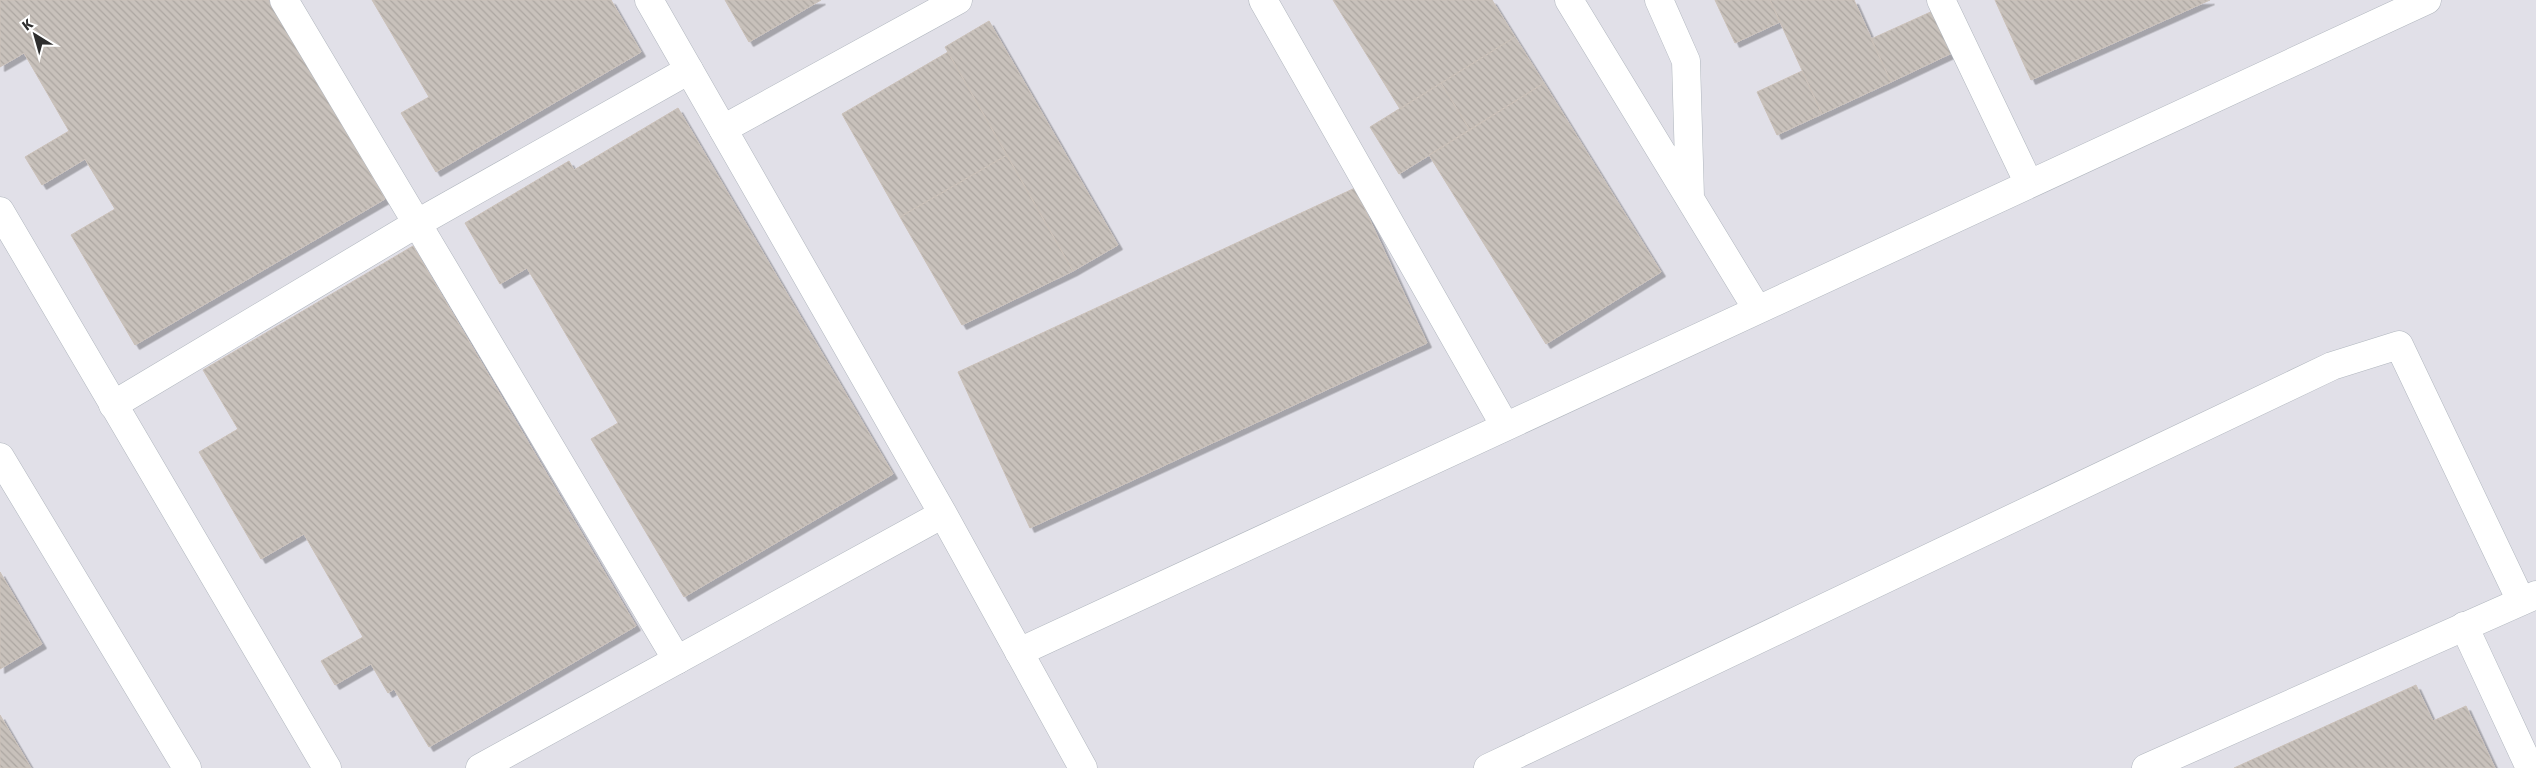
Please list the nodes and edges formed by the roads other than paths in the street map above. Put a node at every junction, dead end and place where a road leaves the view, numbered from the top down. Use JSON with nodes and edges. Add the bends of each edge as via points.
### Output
{"nodes":[{"id":1,"x":284,"y":0,"type":"edge"},
{"id":2,"x":649,"y":0,"type":"edge"},
{"id":3,"x":958,"y":0,"type":"edge"},
{"id":4,"x":1263,"y":0,"type":"edge"},
{"id":5,"x":1568,"y":0,"type":"edge"},
{"id":6,"x":1659,"y":0,"type":"edge"},
{"id":7,"x":1941,"y":0,"type":"edge"},
{"id":8,"x":2427,"y":0,"type":"edge"},
{"id":9,"x":689,"y":70,"type":"junction"},
{"id":10,"x":723,"y":129,"type":"junction"},
{"id":11,"x":2029,"y":184,"type":"junction"},
{"id":12,"x":1690,"y":198,"type":"junction"},
{"id":13,"x":0,"y":211,"type":"edge"},
{"id":14,"x":416,"y":224,"type":"junction"},
{"id":15,"x":1757,"y":309,"type":"junction"},
{"id":16,"x":113,"y":404,"type":"junction"},
{"id":17,"x":1506,"y":426,"type":"junction"},
{"id":18,"x":0,"y":457,"type":"edge"},
{"id":19,"x":943,"y":514,"type":"junction"},
{"id":20,"x":2529,"y":598,"type":"edge"},
{"id":21,"x":2464,"y":626,"type":"junction"},
{"id":22,"x":1019,"y":652,"type":"junction"},
{"id":23,"x":677,"y":660,"type":"junction"},
{"id":24,"x":187,"y":768,"type":"edge"},
{"id":25,"x":327,"y":768,"type":"edge"},
{"id":26,"x":480,"y":768,"type":"edge"},
{"id":27,"x":1083,"y":768,"type":"edge"},
{"id":28,"x":1488,"y":768,"type":"edge"},
{"id":29,"x":2146,"y":768,"type":"edge"},
{"id":30,"x":2530,"y":768,"type":"edge"}],
"edges":[{"from":1,"to":14,"type":"street"},
{"from":2,"to":9,"type":"street"},
{"from":3,"to":10,"type":"street"},
{"from":4,"to":17,"type":"street"},
{"from":5,"to":12,"type":"street"},
{"from":6,"to":12,"type":"street","via":[[1686,61]]},
{"from":7,"to":11,"type":"street"},
{"from":8,"to":11,"type":"street"},
{"from":9,"to":10,"type":"street"},
{"from":9,"to":14,"type":"street"},
{"from":10,"to":19,"type":"street"},
{"from":11,"to":15,"type":"street"},
{"from":12,"to":15,"type":"street"},
{"from":13,"to":16,"type":"street"},
{"from":14,"to":16,"type":"street"},
{"from":14,"to":23,"type":"street"},
{"from":15,"to":17,"type":"street"},
{"from":16,"to":25,"type":"street"},
{"from":17,"to":22,"type":"street"},
{"from":18,"to":24,"type":"street"},
{"from":19,"to":22,"type":"street"},
{"from":19,"to":23,"type":"street"},
{"from":20,"to":21,"type":"street"},
{"from":20,"to":28,"type":"street","via":[[2399,345],[2332,366]]},
{"from":21,"to":29,"type":"street"},
{"from":21,"to":30,"type":"street"},
{"from":22,"to":27,"type":"street"},
{"from":23,"to":26,"type":"street"}]}
